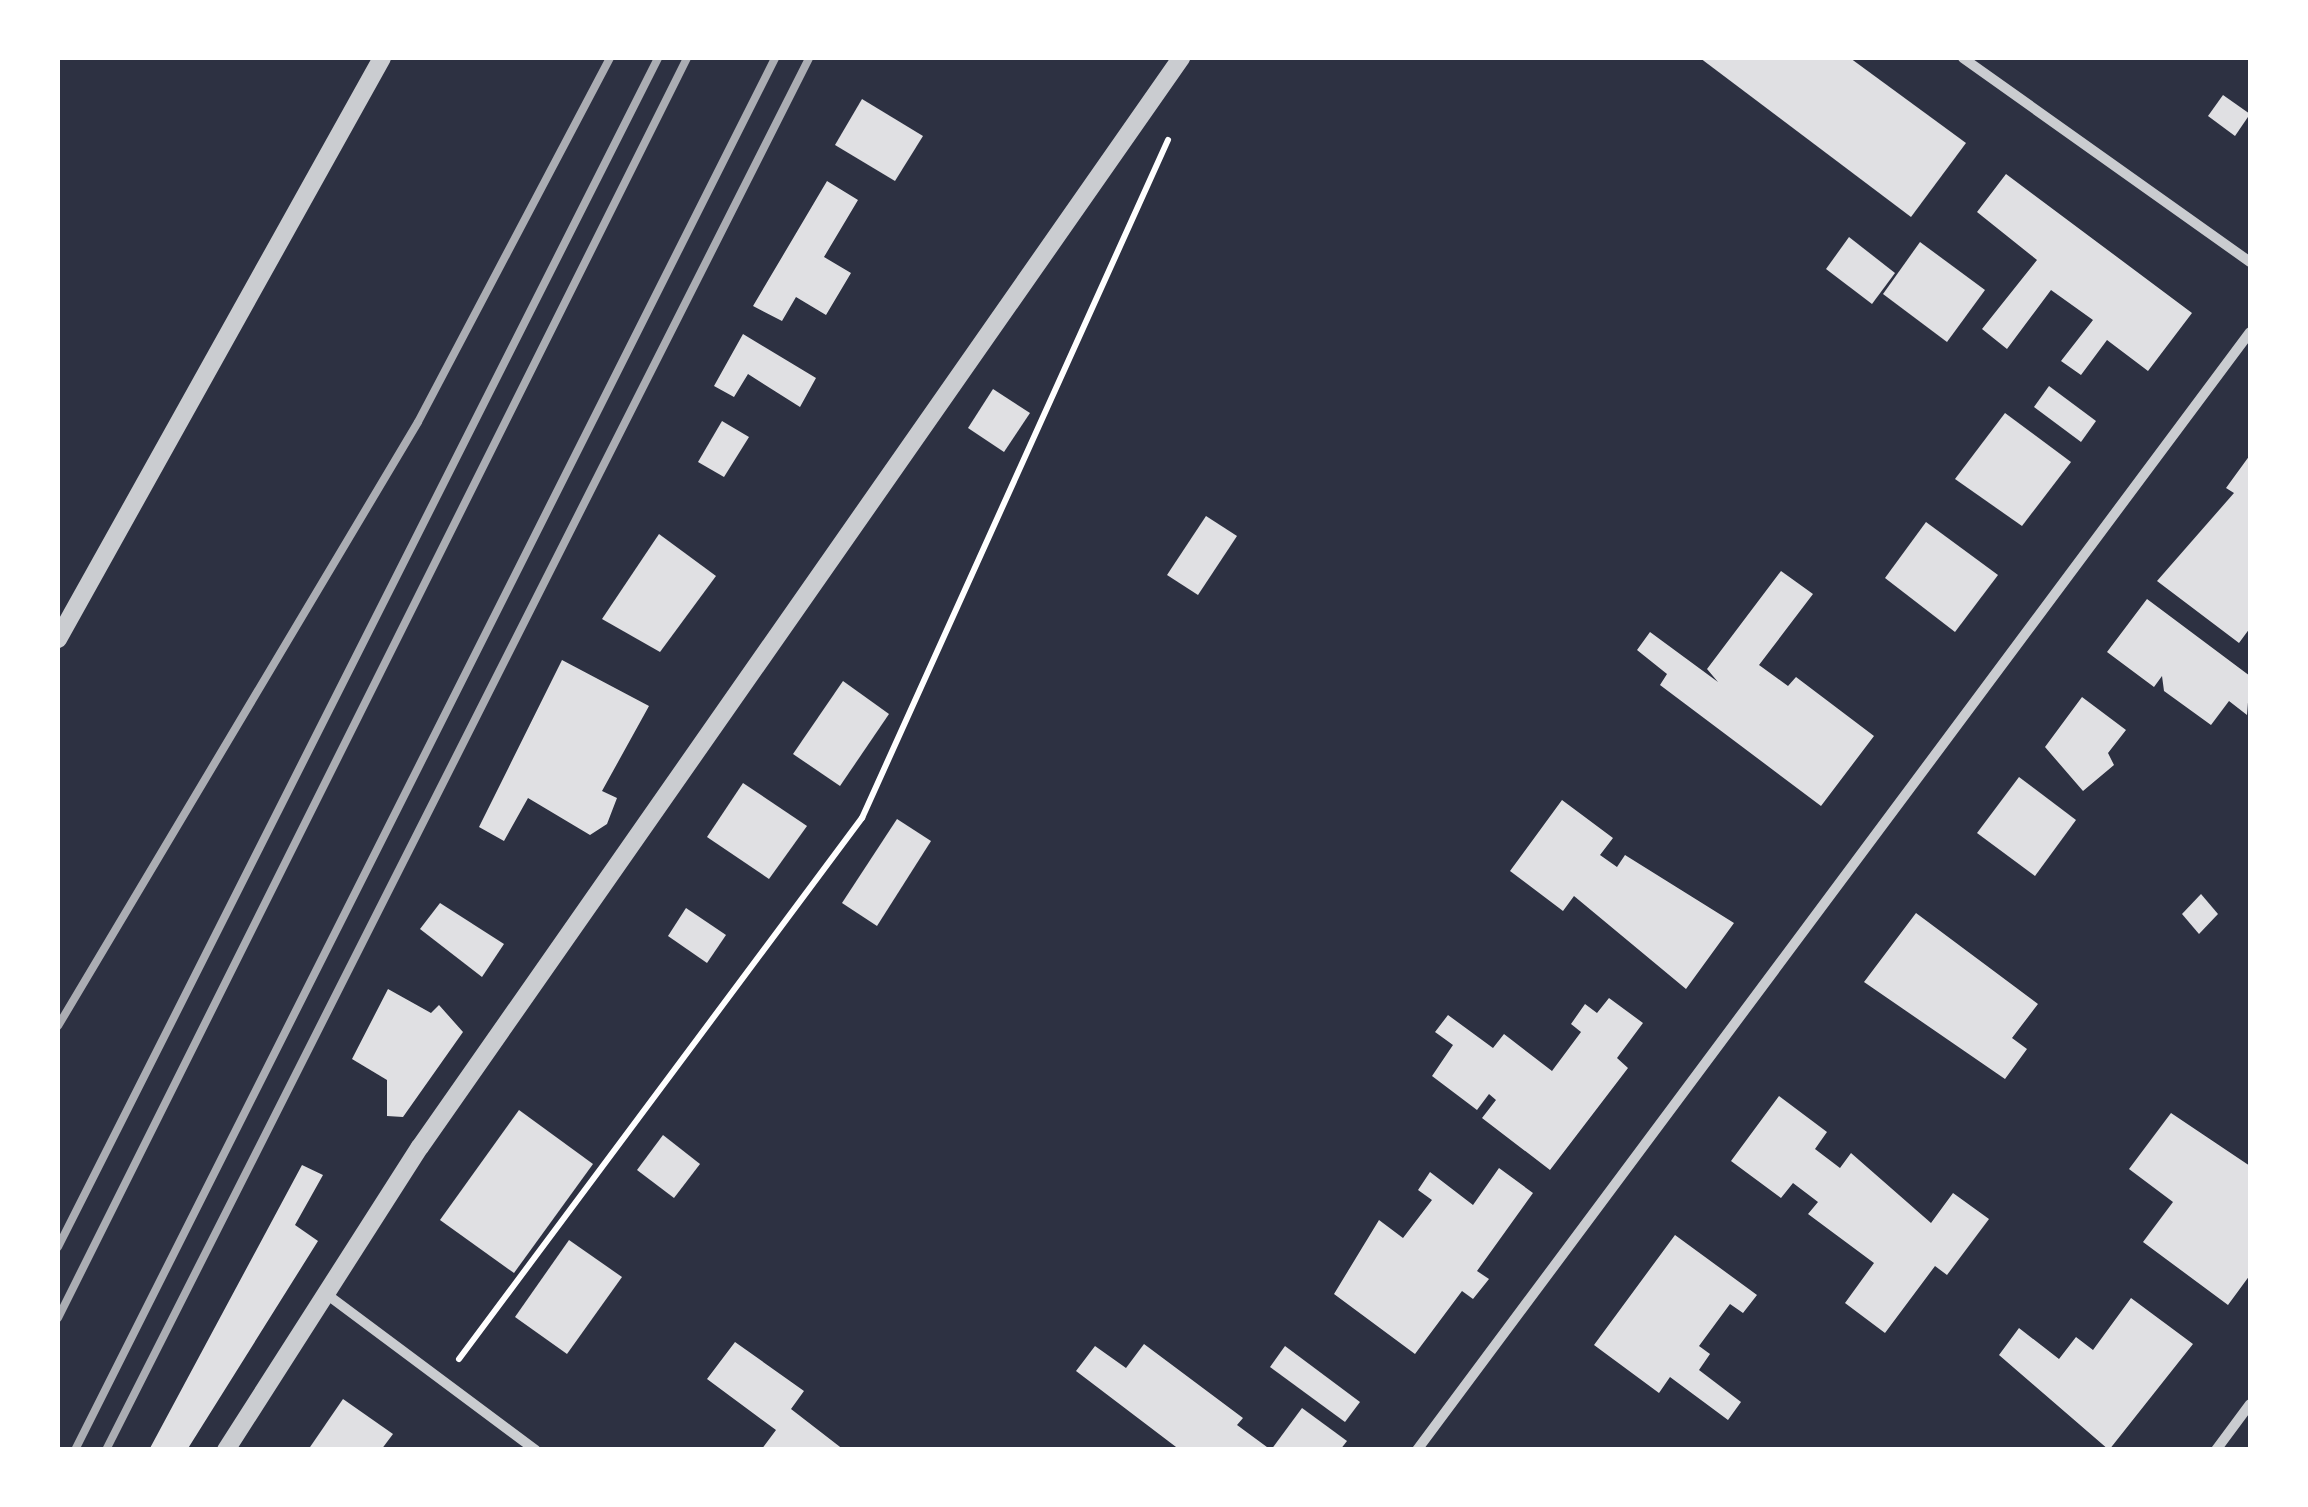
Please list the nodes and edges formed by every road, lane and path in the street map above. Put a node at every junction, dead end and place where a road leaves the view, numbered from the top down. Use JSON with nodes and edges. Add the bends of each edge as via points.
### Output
{"nodes":[{"id":1,"x":382,"y":58,"type":"edge"},
{"id":2,"x":1181,"y":58,"type":"edge"},
{"id":3,"x":1962,"y":58,"type":"edge"},
{"id":4,"x":1172,"y":130,"type":"dead end"},
{"id":5,"x":2250,"y":262,"type":"edge"},
{"id":6,"x":2250,"y":332,"type":"edge"},
{"id":7,"x":58,"y":639,"type":"edge"},
{"id":8,"x":325,"y":1293,"type":"junction"},
{"id":9,"x":443,"y":1380,"type":"junction"},
{"id":10,"x":2250,"y":1404,"type":"edge"},
{"id":11,"x":226,"y":1450,"type":"edge"},
{"id":12,"x":536,"y":1450,"type":"edge"},
{"id":13,"x":1416,"y":1450,"type":"edge"},
{"id":14,"x":2216,"y":1450,"type":"edge"}],
"edges":[{"from":1,"to":7,"type":"street"},
{"from":2,"to":8,"type":"street"},
{"from":3,"to":5,"type":"street"},
{"from":4,"to":9,"type":"path","via":[[862,818]]},
{"from":6,"to":13,"type":"street"},
{"from":8,"to":9,"type":"street"},
{"from":8,"to":11,"type":"street"},
{"from":9,"to":12,"type":"street"},
{"from":10,"to":14,"type":"street"}]}
